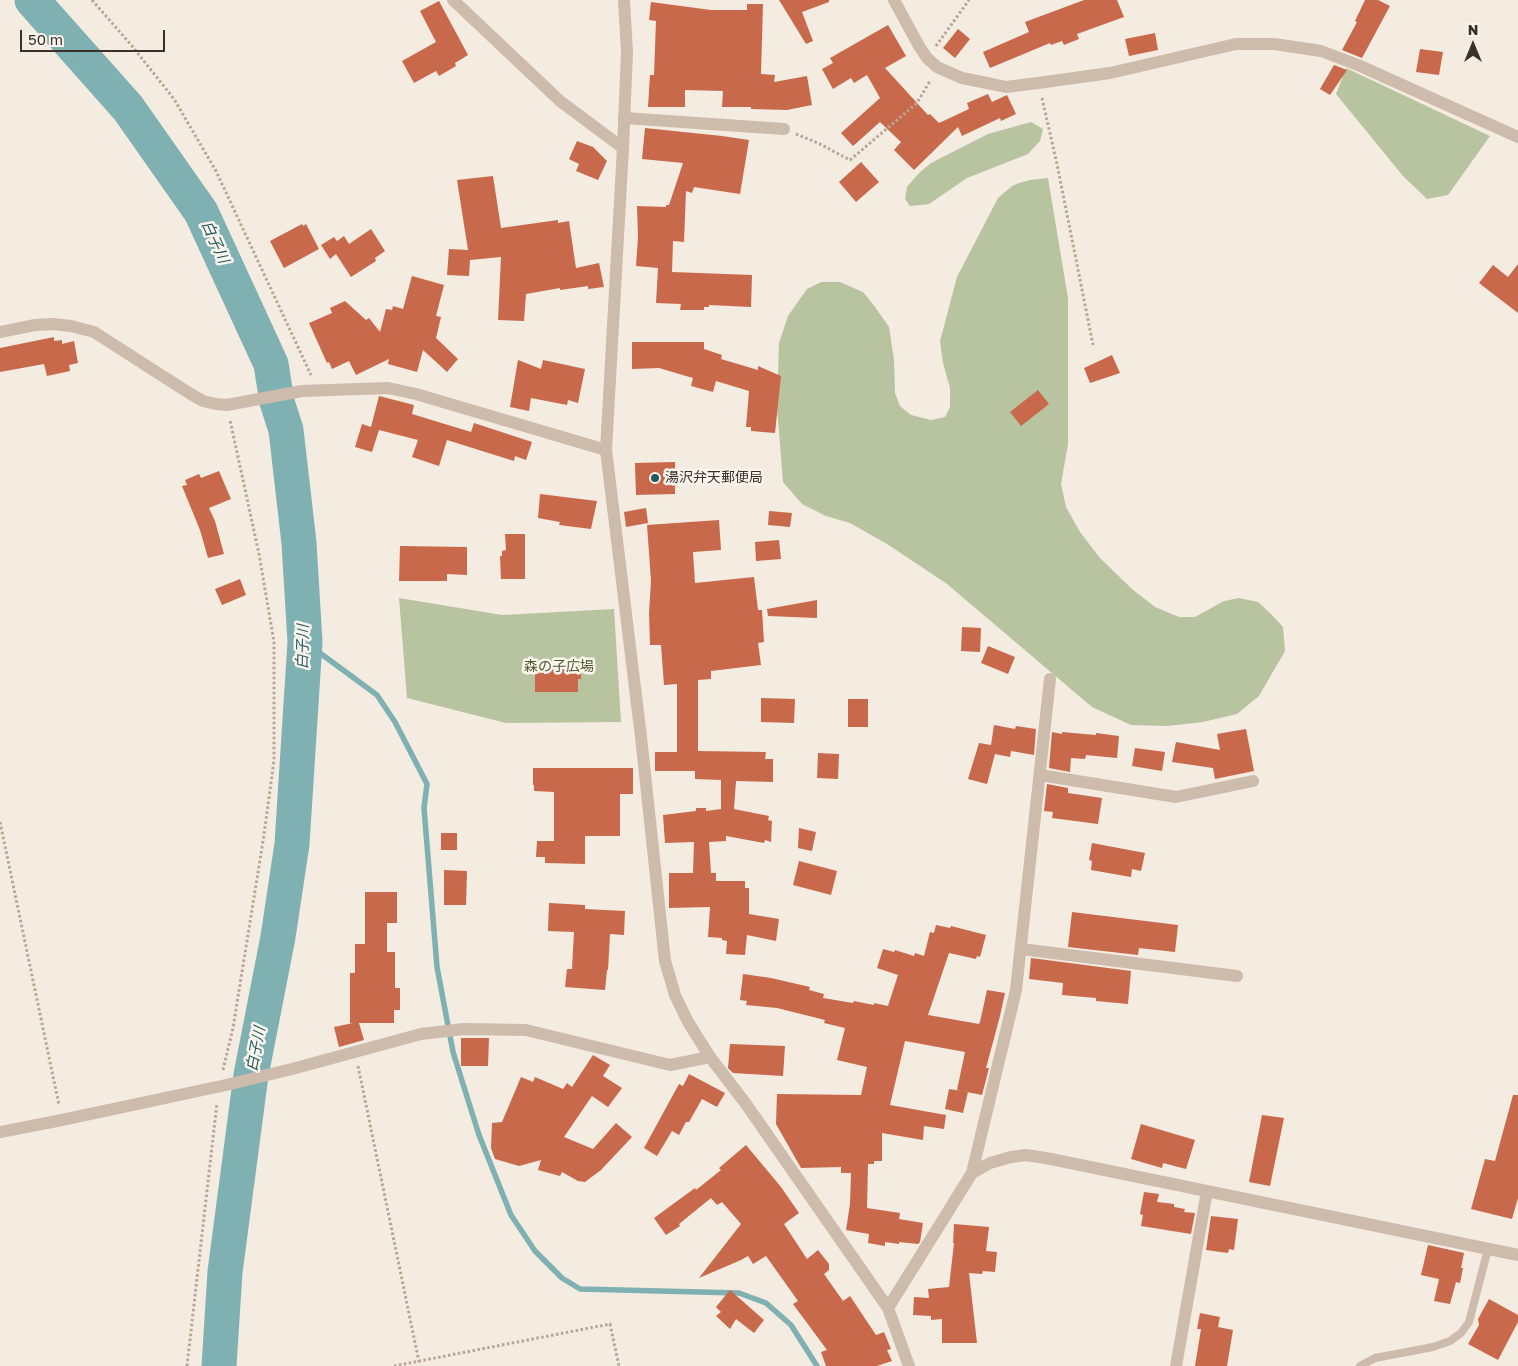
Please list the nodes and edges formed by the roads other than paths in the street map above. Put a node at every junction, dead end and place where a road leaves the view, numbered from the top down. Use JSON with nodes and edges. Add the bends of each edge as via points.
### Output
{"nodes":[{"id":1,"x":453,"y":0,"type":"edge"},
{"id":2,"x":624,"y":0,"type":"edge"},
{"id":3,"x":894,"y":0,"type":"edge"},
{"id":4,"x":624,"y":118,"type":"junction"},
{"id":5,"x":784,"y":129,"type":"road end"},
{"id":6,"x":1518,"y":137,"type":"edge"},
{"id":7,"x":623,"y":148,"type":"junction"},
{"id":8,"x":0,"y":332,"type":"edge"},
{"id":9,"x":606,"y":450,"type":"junction"},
{"id":10,"x":1050,"y":679,"type":"dead end"},
{"id":11,"x":1040,"y":775,"type":"junction"},
{"id":12,"x":1253,"y":781,"type":"dead end"},
{"id":13,"x":1021,"y":949,"type":"junction"},
{"id":14,"x":1237,"y":976,"type":"dead end"},
{"id":15,"x":710,"y":1057,"type":"junction"},
{"id":16,"x":0,"y":1132,"type":"edge"},
{"id":17,"x":972,"y":1173,"type":"junction"},
{"id":18,"x":1207,"y":1191,"type":"junction"},
{"id":19,"x":1488,"y":1249,"type":"junction"},
{"id":20,"x":1518,"y":1255,"type":"edge"},
{"id":21,"x":888,"y":1308,"type":"junction"},
{"id":22,"x":909,"y":1366,"type":"edge"},
{"id":23,"x":1176,"y":1366,"type":"edge"},
{"id":24,"x":1360,"y":1366,"type":"edge"}],
"edges":[{"from":1,"to":7,"type":"street","via":[[560,101]]},
{"from":2,"to":4,"type":"street","via":[[627,52]]},
{"from":3,"to":6,"type":"street","via":[[927,58],[937,67],[962,78],[1006,87],[1110,73],[1236,44],[1274,44],[1321,51],[1358,65]]},
{"from":4,"to":5,"type":"street"},
{"from":4,"to":7,"type":"street"},
{"from":7,"to":9,"type":"street"},
{"from":8,"to":9,"type":"street","via":[[53,324],[94,332],[203,401],[216,404],[302,391],[388,388]]},
{"from":9,"to":15,"type":"street","via":[[665,961],[675,995]]},
{"from":10,"to":11,"type":"street"},
{"from":11,"to":12,"type":"street","via":[[1176,797]]},
{"from":11,"to":13,"type":"street"},
{"from":13,"to":14,"type":"street"},
{"from":13,"to":17,"type":"street","via":[[1016,990]]},
{"from":15,"to":16,"type":"street","via":[[670,1065],[526,1030],[464,1029],[421,1034],[292,1069]]},
{"from":15,"to":21,"type":"street"},
{"from":17,"to":18,"type":"street","via":[[990,1163],[1026,1155]]},
{"from":17,"to":21,"type":"street"},
{"from":18,"to":19,"type":"street"},
{"from":18,"to":23,"type":"street"},
{"from":19,"to":20,"type":"street"},
{"from":19,"to":24,"type":"lane","via":[[1469,1322],[1461,1333],[1434,1347],[1375,1358]]},
{"from":21,"to":22,"type":"street"}]}
